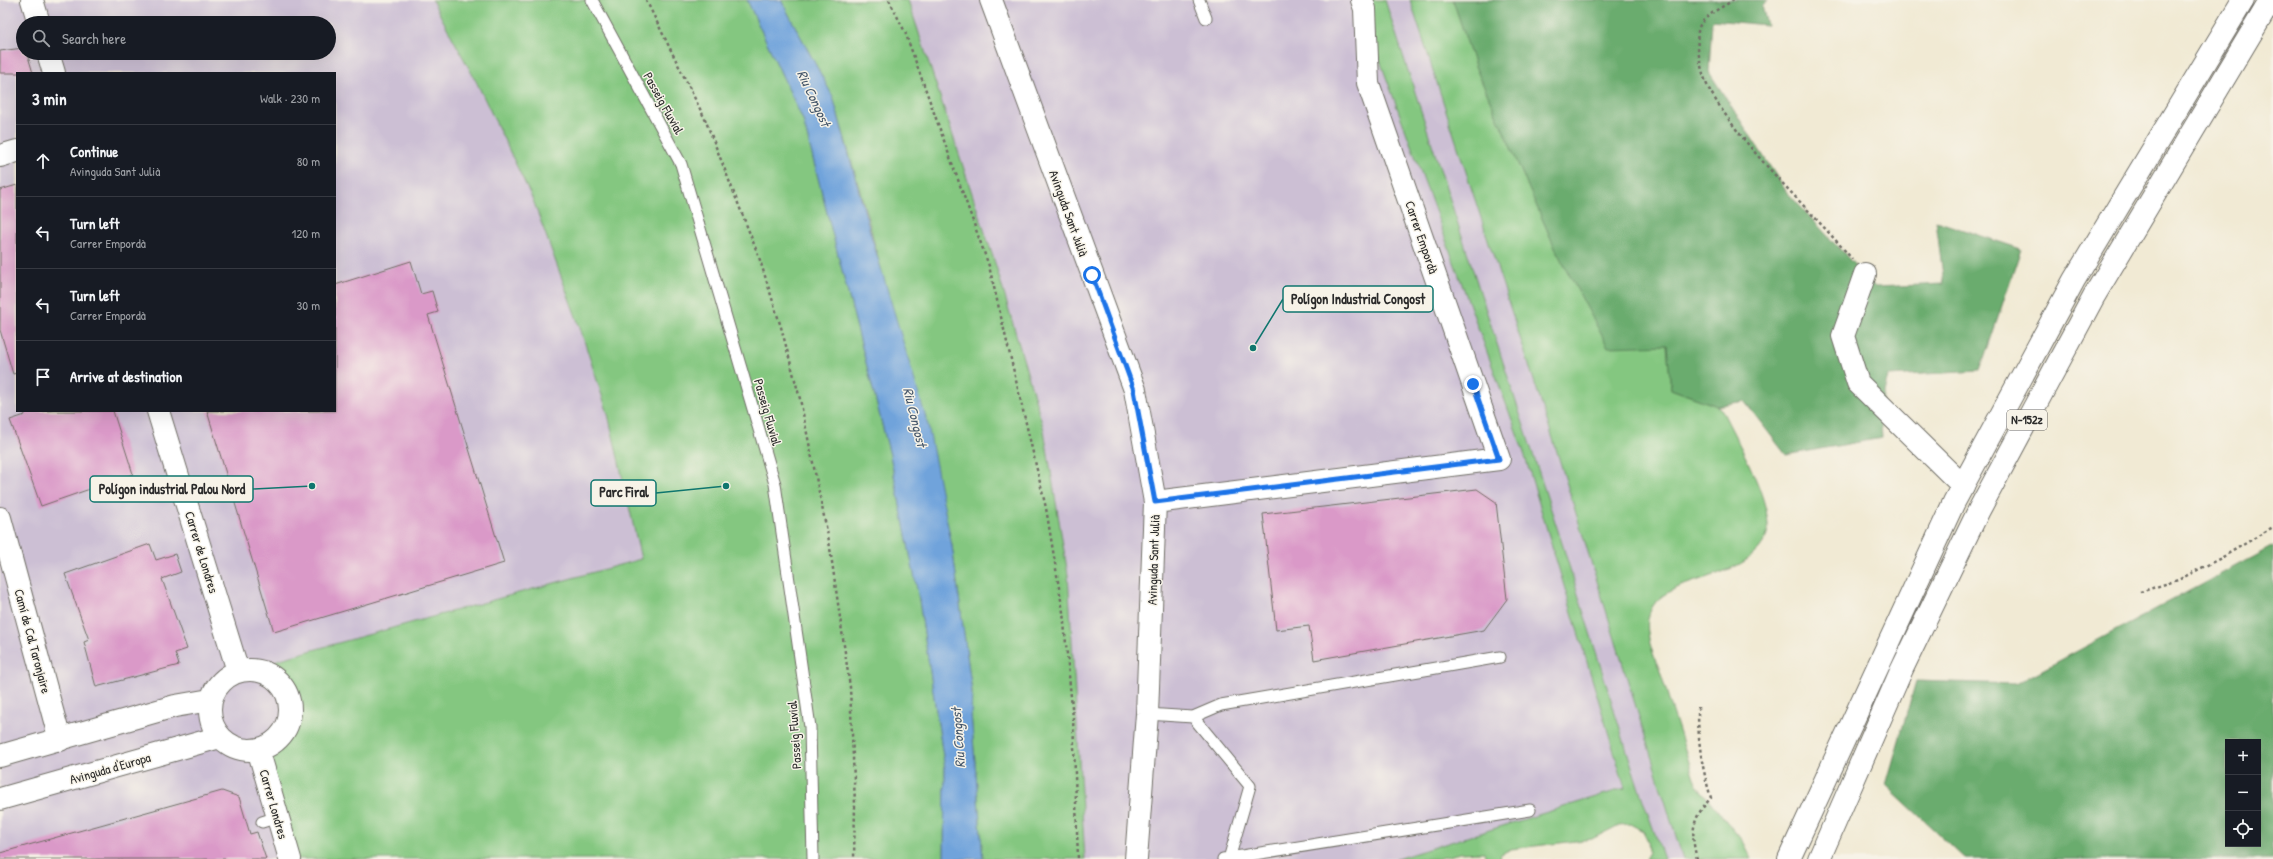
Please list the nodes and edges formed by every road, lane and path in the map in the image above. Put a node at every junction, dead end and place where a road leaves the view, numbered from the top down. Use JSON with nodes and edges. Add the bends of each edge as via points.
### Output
{"nodes":[{"id":1,"x":32,"y":0,"type":"edge"},
{"id":2,"x":592,"y":0,"type":"edge"},
{"id":3,"x":646,"y":0,"type":"edge"},
{"id":4,"x":889,"y":0,"type":"edge"},
{"id":5,"x":991,"y":0,"type":"edge"},
{"id":6,"x":1199,"y":0,"type":"edge"},
{"id":7,"x":1362,"y":0,"type":"edge"},
{"id":8,"x":1734,"y":0,"type":"edge"},
{"id":9,"x":2243,"y":0,"type":"edge"},
{"id":10,"x":2271,"y":0,"type":"edge"},
{"id":11,"x":37,"y":16,"type":"edge"},
{"id":12,"x":1206,"y":18,"type":"dead end"},
{"id":13,"x":2273,"y":20,"type":"edge"},
{"id":14,"x":50,"y":60,"type":"edge"},
{"id":15,"x":54,"y":72,"type":"edge"},
{"id":16,"x":2217,"y":88,"type":"junction"},
{"id":17,"x":16,"y":151,"type":"edge"},
{"id":18,"x":0,"y":156,"type":"edge"},
{"id":19,"x":1865,"y":274,"type":"joint"},
{"id":20,"x":158,"y":412,"type":"edge"},
{"id":21,"x":1962,"y":486,"type":"junction"},
{"id":22,"x":1155,"y":502,"type":"junction"},
{"id":23,"x":0,"y":518,"type":"edge"},
{"id":24,"x":2273,"y":527,"type":"edge"},
{"id":25,"x":2140,"y":592,"type":"dead end"},
{"id":26,"x":1500,"y":657,"type":"dead end"},
{"id":27,"x":238,"y":671,"type":"junction"},
{"id":28,"x":210,"y":700,"type":"junction"},
{"id":29,"x":1698,"y":707,"type":"dead end"},
{"id":30,"x":1147,"y":714,"type":"junction"},
{"id":31,"x":1193,"y":717,"type":"junction"},
{"id":32,"x":220,"y":737,"type":"junction"},
{"id":33,"x":60,"y":740,"type":"junction"},
{"id":34,"x":258,"y":749,"type":"junction"},
{"id":35,"x":0,"y":756,"type":"edge"},
{"id":36,"x":0,"y":799,"type":"edge"},
{"id":37,"x":1530,"y":810,"type":"dead end"},
{"id":38,"x":1812,"y":811,"type":"junction"},
{"id":39,"x":290,"y":859,"type":"edge"},
{"id":40,"x":813,"y":859,"type":"edge"},
{"id":41,"x":854,"y":859,"type":"edge"},
{"id":42,"x":1078,"y":859,"type":"edge"},
{"id":43,"x":1136,"y":859,"type":"edge"},
{"id":44,"x":1223,"y":859,"type":"edge"},
{"id":45,"x":1229,"y":859,"type":"edge"},
{"id":46,"x":1697,"y":859,"type":"edge"},
{"id":47,"x":1789,"y":859,"type":"edge"},
{"id":48,"x":1795,"y":859,"type":"edge"},
{"id":49,"x":1819,"y":859,"type":"edge"}],
"edges":[{"from":1,"to":11,"type":"main road"},
{"from":2,"to":40,"type":"lane","name":"Passeig Fluvial","via":[[681,164],[775,484],[810,727]]},
{"from":3,"to":41,"type":"path","via":[[705,119],[759,257],[800,399],[829,541],[850,687],[855,804]]},
{"from":4,"to":42,"type":"path","via":[[905,32],[989,266],[1046,508],[1063,612],[1073,718]]},
{"from":5,"to":22,"type":"main road","name":"Avinguda Sant Julià","via":[[1134,390]]},
{"from":6,"to":12,"type":"lane"},
{"from":7,"to":22,"type":"main road","name":"Carrer Empordà","via":[[1365,9],[1368,83],[1499,459]]},
{"from":8,"to":19,"type":"path","via":[[1700,24],[1696,37],[1708,88],[1736,128]]},
{"from":9,"to":21,"type":"main road","number":"N-152z","via":[[2074,280]]},
{"from":10,"to":16,"type":"main road","number":"N-152z"},
{"from":13,"to":16,"type":"main road"},
{"from":14,"to":15,"type":"main road"},
{"from":16,"to":49,"type":"main road","number":"N-152z","via":[[2094,296],[1978,510],[1899,676]]},
{"from":17,"to":18,"type":"main road"},
{"from":19,"to":21,"type":"main road","via":[[1843,336],[1858,383]]},
{"from":20,"to":27,"type":"main road","name":"Carrer de Londres"},
{"from":21,"to":38,"type":"main road","number":"N-152z"},
{"from":22,"to":30,"type":"main road","name":"Avinguda Sant Julià"},
{"from":23,"to":33,"type":"main road","name":"Camí de Cal Taronjaire"},
{"from":24,"to":25,"type":"path","via":[[2178,580]]},
{"from":26,"to":31,"type":"lane","via":[[1221,705]]},
{"from":27,"to":28,"type":"main road","via":[[226,677]]},
{"from":27,"to":34,"type":"main road","via":[[251,669],[265,672],[277,680],[286,691],[290,704],[289,720],[283,733],[273,743]]},
{"from":28,"to":32,"type":"main road","via":[[209,714],[212,725]]},
{"from":28,"to":33,"type":"main road","via":[[175,706]]},
{"from":29,"to":46,"type":"path","via":[[1698,742],[1711,798],[1695,817],[1692,843]]},
{"from":30,"to":31,"type":"lane"},
{"from":30,"to":43,"type":"main road","name":"Avinguda Sant Julià"},
{"from":31,"to":45,"type":"lane","via":[[1250,786]]},
{"from":32,"to":34,"type":"main road","via":[[231,746],[244,750]]},
{"from":32,"to":36,"type":"main road","name":"Avinguda d'Europa"},
{"from":33,"to":35,"type":"main road"},
{"from":34,"to":39,"type":"main road","name":"Carrer Londres","via":[[270,820]]},
{"from":37,"to":45,"type":"lane"},
{"from":38,"to":47,"type":"main road","number":"N-152z"},
{"from":38,"to":48,"type":"main road"},
{"from":44,"to":45,"type":"lane"}]}
